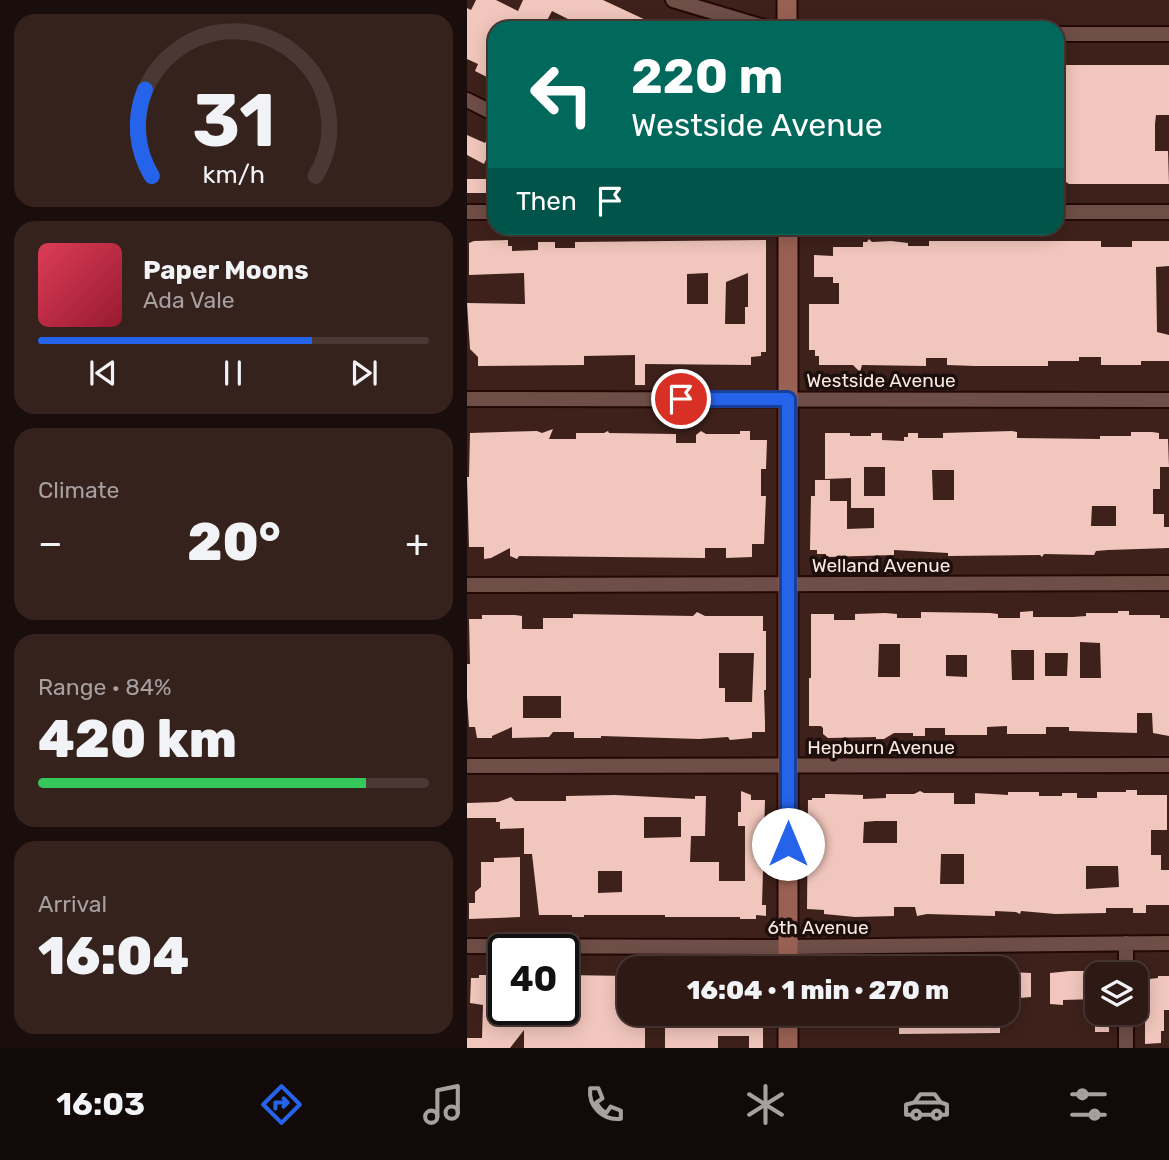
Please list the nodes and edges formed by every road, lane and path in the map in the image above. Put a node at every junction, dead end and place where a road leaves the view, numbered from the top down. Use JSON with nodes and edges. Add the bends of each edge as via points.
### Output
{"nodes":[{"id":1,"x":673,"y":0,"type":"edge"},
{"id":2,"x":787,"y":0,"type":"edge"},
{"id":3,"x":744,"y":21,"type":"edge"},
{"id":4,"x":787,"y":21,"type":"edge"},
{"id":5,"x":1064,"y":34,"type":"edge"},
{"id":6,"x":1169,"y":34,"type":"edge"},
{"id":7,"x":467,"y":100,"type":"edge"},
{"id":8,"x":488,"y":110,"type":"edge"},
{"id":9,"x":467,"y":212,"type":"edge"},
{"id":10,"x":488,"y":212,"type":"edge"},
{"id":11,"x":1064,"y":212,"type":"edge"},
{"id":12,"x":1169,"y":212,"type":"edge"},
{"id":13,"x":788,"y":235,"type":"edge"},
{"id":14,"x":467,"y":399,"type":"edge"},
{"id":15,"x":788,"y":399,"type":"junction"},
{"id":16,"x":1169,"y":400,"type":"edge"},
{"id":17,"x":1169,"y":583,"type":"edge"},
{"id":18,"x":788,"y":584,"type":"junction"},
{"id":19,"x":467,"y":585,"type":"edge"},
{"id":20,"x":1169,"y":765,"type":"edge"},
{"id":21,"x":467,"y":766,"type":"edge"},
{"id":22,"x":788,"y":767,"type":"junction"},
{"id":23,"x":1126,"y":943,"type":"junction"},
{"id":24,"x":1169,"y":943,"type":"edge"},
{"id":25,"x":467,"y":946,"type":"edge"},
{"id":26,"x":788,"y":947,"type":"junction"},
{"id":27,"x":788,"y":956,"type":"edge"},
{"id":28,"x":1126,"y":962,"type":"edge"},
{"id":29,"x":1126,"y":1025,"type":"edge"},
{"id":30,"x":788,"y":1026,"type":"edge"},
{"id":31,"x":788,"y":1048,"type":"edge"},
{"id":32,"x":1126,"y":1048,"type":"edge"}],
"edges":[{"from":1,"to":3,"type":"street"},
{"from":2,"to":4,"type":"street"},
{"from":5,"to":6,"type":"street"},
{"from":7,"to":8,"type":"street"},
{"from":9,"to":10,"type":"street"},
{"from":11,"to":12,"type":"street"},
{"from":13,"to":15,"type":"street"},
{"from":14,"to":15,"type":"street","name":"Westside Avenue"},
{"from":15,"to":16,"type":"street","name":"Westside Avenue"},
{"from":15,"to":18,"type":"street"},
{"from":17,"to":18,"type":"street","name":"Welland Avenue"},
{"from":18,"to":19,"type":"street","name":"Welland Avenue"},
{"from":18,"to":22,"type":"street"},
{"from":20,"to":22,"type":"street","name":"Hepburn Avenue"},
{"from":21,"to":22,"type":"street","name":"Hepburn Avenue"},
{"from":22,"to":26,"type":"street"},
{"from":23,"to":24,"type":"street","name":"6th Avenue"},
{"from":23,"to":26,"type":"street","name":"6th Avenue"},
{"from":23,"to":28,"type":"street"},
{"from":25,"to":26,"type":"street","name":"6th Avenue"},
{"from":26,"to":27,"type":"street"},
{"from":29,"to":32,"type":"street"},
{"from":30,"to":31,"type":"street"}]}
